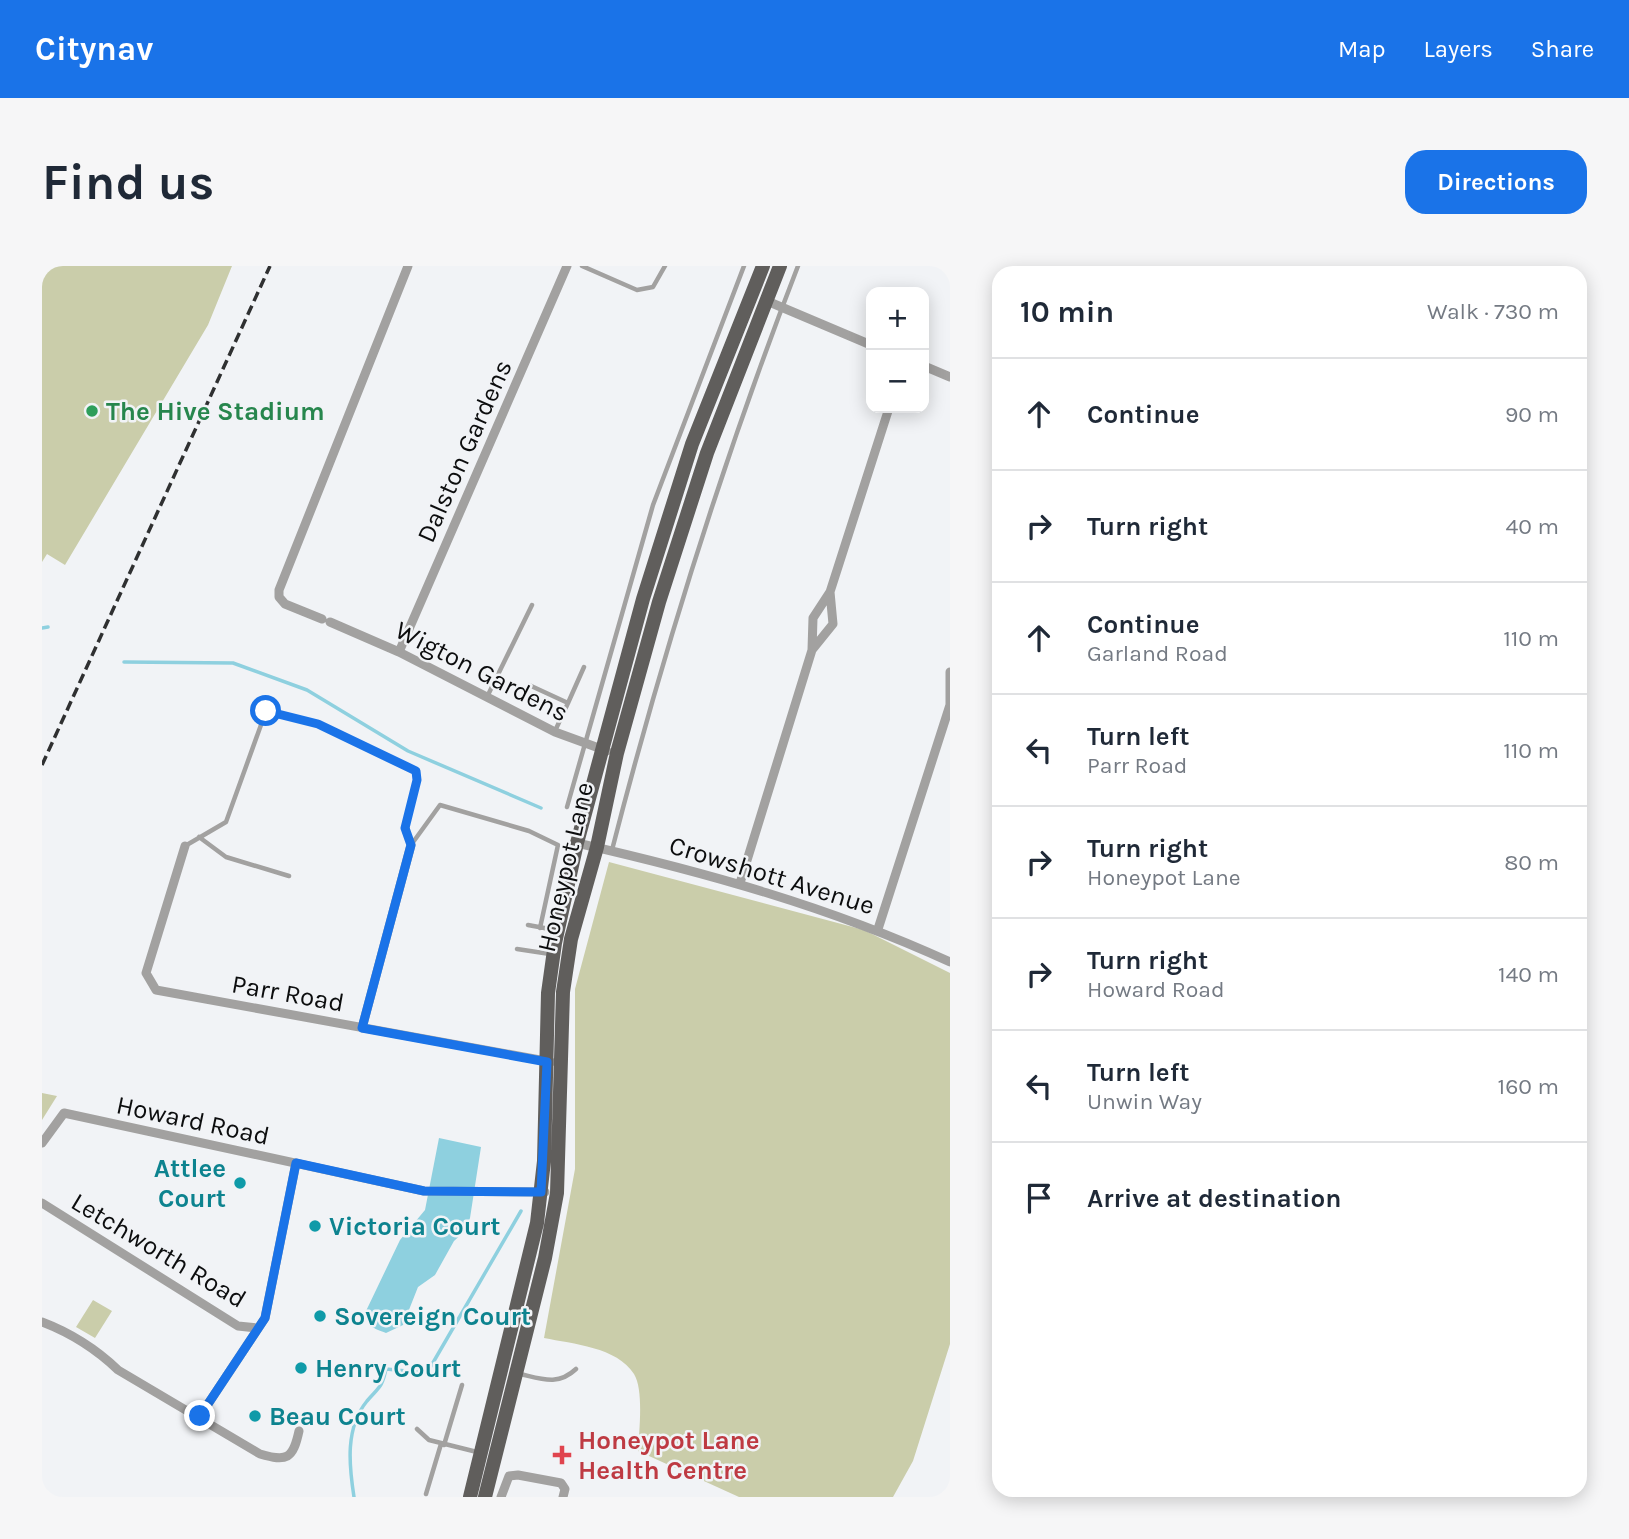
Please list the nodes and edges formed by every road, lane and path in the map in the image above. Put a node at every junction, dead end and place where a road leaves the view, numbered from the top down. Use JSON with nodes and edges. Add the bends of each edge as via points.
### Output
{"nodes":[{"id":1,"x":408,"y":266,"type":"edge"},
{"id":2,"x":567,"y":266,"type":"edge"},
{"id":3,"x":582,"y":266,"type":"edge"},
{"id":4,"x":666,"y":266,"type":"edge"},
{"id":5,"x":744,"y":266,"type":"edge"},
{"id":6,"x":763,"y":266,"type":"edge"},
{"id":7,"x":780,"y":266,"type":"edge"},
{"id":8,"x":798,"y":266,"type":"edge"},
{"id":9,"x":766,"y":301,"type":"junction"},
{"id":10,"x":782,"y":308,"type":"junction"},
{"id":11,"x":866,"y":343,"type":"edge"},
{"id":12,"x":929,"y":368,"type":"edge"},
{"id":13,"x":950,"y":377,"type":"edge"},
{"id":14,"x":887,"y":413,"type":"edge"},
{"id":15,"x":677,"y":439,"type":"junction"},
{"id":16,"x":692,"y":444,"type":"junction"},
{"id":17,"x":830,"y":592,"type":"junction"},
{"id":18,"x":531,"y":605,"type":"dead end"},
{"id":19,"x":812,"y":650,"type":"junction"},
{"id":20,"x":399,"y":652,"type":"junction"},
{"id":21,"x":584,"y":667,"type":"dead end"},
{"id":22,"x":950,"y":672,"type":"edge"},
{"id":23,"x":529,"y":685,"type":"dead end"},
{"id":24,"x":487,"y":698,"type":"junction"},
{"id":25,"x":568,"y":704,"type":"junction"},
{"id":26,"x":950,"y":705,"type":"edge"},
{"id":27,"x":555,"y":732,"type":"junction"},
{"id":28,"x":583,"y":745,"type":"junction"},
{"id":29,"x":602,"y":750,"type":"junction"},
{"id":30,"x":617,"y":753,"type":"junction"},
{"id":31,"x":567,"y":807,"type":"dead end"},
{"id":32,"x":199,"y":837,"type":"junction"},
{"id":33,"x":577,"y":842,"type":"junction"},
{"id":34,"x":411,"y":845,"type":"junction"},
{"id":35,"x":185,"y":846,"type":"joint"},
{"id":36,"x":604,"y":849,"type":"junction"},
{"id":37,"x":289,"y":876,"type":"dead end"},
{"id":38,"x":740,"y":883,"type":"junction"},
{"id":39,"x":528,"y":925,"type":"dead end"},
{"id":40,"x":540,"y":928,"type":"junction"},
{"id":41,"x":878,"y":929,"type":"junction"},
{"id":42,"x":558,"y":930,"type":"junction"},
{"id":43,"x":573,"y":933,"type":"junction"},
{"id":44,"x":517,"y":949,"type":"dead end"},
{"id":45,"x":553,"y":954,"type":"junction"},
{"id":46,"x":950,"y":962,"type":"edge"},
{"id":47,"x":362,"y":1028,"type":"junction"},
{"id":48,"x":547,"y":1062,"type":"junction"},
{"id":49,"x":563,"y":1062,"type":"junction"},
{"id":50,"x":42,"y":1143,"type":"edge"},
{"id":51,"x":296,"y":1163,"type":"junction"},
{"id":52,"x":541,"y":1192,"type":"junction"},
{"id":53,"x":557,"y":1193,"type":"junction"},
{"id":54,"x":42,"y":1203,"type":"edge"},
{"id":55,"x":42,"y":1322,"type":"edge"},
{"id":56,"x":257,"y":1328,"type":"junction"},
{"id":57,"x":576,"y":1369,"type":"dead end"},
{"id":58,"x":516,"y":1373,"type":"junction"},
{"id":59,"x":462,"y":1385,"type":"dead end"},
{"id":60,"x":200,"y":1416,"type":"junction"},
{"id":61,"x":417,"y":1429,"type":"dead end"},
{"id":62,"x":299,"y":1431,"type":"dead end"},
{"id":63,"x":442,"y":1444,"type":"junction"},
{"id":64,"x":480,"y":1453,"type":"junction"},
{"id":65,"x":426,"y":1494,"type":"dead end"},
{"id":66,"x":476,"y":1496,"type":"edge"},
{"id":67,"x":500,"y":1497,"type":"edge"},
{"id":68,"x":563,"y":1497,"type":"edge"}],
"edges":[{"from":1,"to":20,"type":"street","name":"Wigton Gardens","via":[[282,578],[279,597],[285,604]]},
{"from":2,"to":20,"type":"street","name":"Dalston Gardens"},
{"from":3,"to":4,"type":"lane","via":[[637,290],[653,287]]},
{"from":5,"to":15,"type":"lane"},
{"from":6,"to":16,"type":"main road","name":"Honeypot Lane"},
{"from":7,"to":9,"type":"main road","name":"Honeypot Lane"},
{"from":8,"to":10,"type":"lane"},
{"from":9,"to":10,"type":"street"},
{"from":9,"to":30,"type":"main road","name":"Honeypot Lane","via":[[707,453]]},
{"from":10,"to":11,"type":"street"},
{"from":10,"to":36,"type":"lane","via":[[682,597]]},
{"from":12,"to":13,"type":"street"},
{"from":14,"to":17,"type":"street"},
{"from":15,"to":16,"type":"lane"},
{"from":15,"to":28,"type":"lane","via":[[653,505]]},
{"from":16,"to":29,"type":"main road","name":"Honeypot Lane"},
{"from":17,"to":19,"type":"street","via":[[813,618]]},
{"from":17,"to":19,"type":"street","via":[[833,624]]},
{"from":18,"to":24,"type":"lane"},
{"from":19,"to":38,"type":"street"},
{"from":20,"to":24,"type":"street","name":"Wigton Gardens"},
{"from":21,"to":25,"type":"lane"},
{"from":22,"to":26,"type":"street"},
{"from":23,"to":25,"type":"lane"},
{"from":24,"to":27,"type":"street","name":"Wigton Gardens"},
{"from":25,"to":27,"type":"lane"},
{"from":26,"to":41,"type":"street"},
{"from":27,"to":28,"type":"street","name":"Wigton Gardens"},
{"from":28,"to":29,"type":"street","name":"Wigton Gardens"},
{"from":28,"to":31,"type":"lane"},
{"from":29,"to":30,"type":"street","name":"Wigton Gardens"},
{"from":29,"to":33,"type":"main road","name":"Honeypot Lane"},
{"from":30,"to":36,"type":"main road","name":"Honeypot Lane"},
{"from":32,"to":34,"type":"lane","via":[[226,822],[266,711],[318,724],[416,771],[405,828]]},
{"from":32,"to":35,"type":"lane"},
{"from":32,"to":37,"type":"lane","via":[[226,856]]},
{"from":33,"to":36,"type":"street","name":"Crowshott Avenue"},
{"from":33,"to":42,"type":"main road","name":"Honeypot Lane"},
{"from":34,"to":40,"type":"lane","via":[[440,805],[529,831],[558,845]]},
{"from":34,"to":47,"type":"street"},
{"from":35,"to":47,"type":"street","name":"Parr Road","via":[[146,974],[156,990]]},
{"from":36,"to":38,"type":"street","name":"Crowshott Avenue"},
{"from":36,"to":43,"type":"main road","name":"Honeypot Lane"},
{"from":38,"to":41,"type":"street","name":"Crowshott Avenue"},
{"from":39,"to":40,"type":"lane"},
{"from":40,"to":42,"type":"lane"},
{"from":41,"to":46,"type":"street","name":"Crowshott Avenue"},
{"from":42,"to":43,"type":"lane"},
{"from":42,"to":45,"type":"main road","name":"Honeypot Lane"},
{"from":43,"to":49,"type":"main road","name":"Honeypot Lane","via":[[563,992]]},
{"from":44,"to":45,"type":"lane"},
{"from":45,"to":48,"type":"main road","name":"Honeypot Lane"},
{"from":47,"to":48,"type":"street","name":"Parr Road"},
{"from":48,"to":49,"type":"street","name":"Parr Road"},
{"from":48,"to":52,"type":"main road","name":"Honeypot Lane"},
{"from":49,"to":53,"type":"main road","name":"Honeypot Lane"},
{"from":50,"to":51,"type":"street","name":"Howard Road","via":[[64,1113]]},
{"from":51,"to":52,"type":"street","name":"Howard Road","via":[[424,1191]]},
{"from":51,"to":56,"type":"street","via":[[276,1275],[265,1318]]},
{"from":52,"to":53,"type":"street","name":"Howard Road"},
{"from":52,"to":64,"type":"main road","name":"Honeypot Lane"},
{"from":53,"to":58,"type":"main road","name":"Honeypot Lane"},
{"from":54,"to":56,"type":"street","name":"Letchworth Road","via":[[238,1326]]},
{"from":55,"to":60,"type":"street","via":[[64,1330],[118,1370]]},
{"from":56,"to":60,"type":"street"},
{"from":57,"to":58,"type":"lane","via":[[554,1382]]},
{"from":58,"to":66,"type":"main road","name":"Honeypot Lane"},
{"from":59,"to":63,"type":"lane"},
{"from":60,"to":62,"type":"street","via":[[260,1454],[279,1460],[296,1447]]},
{"from":61,"to":63,"type":"lane"},
{"from":63,"to":64,"type":"lane"},
{"from":63,"to":65,"type":"lane"},
{"from":64,"to":66,"type":"main road","name":"Honeypot Lane"},
{"from":67,"to":68,"type":"street","via":[[509,1476],[518,1475],[561,1483]]}]}
